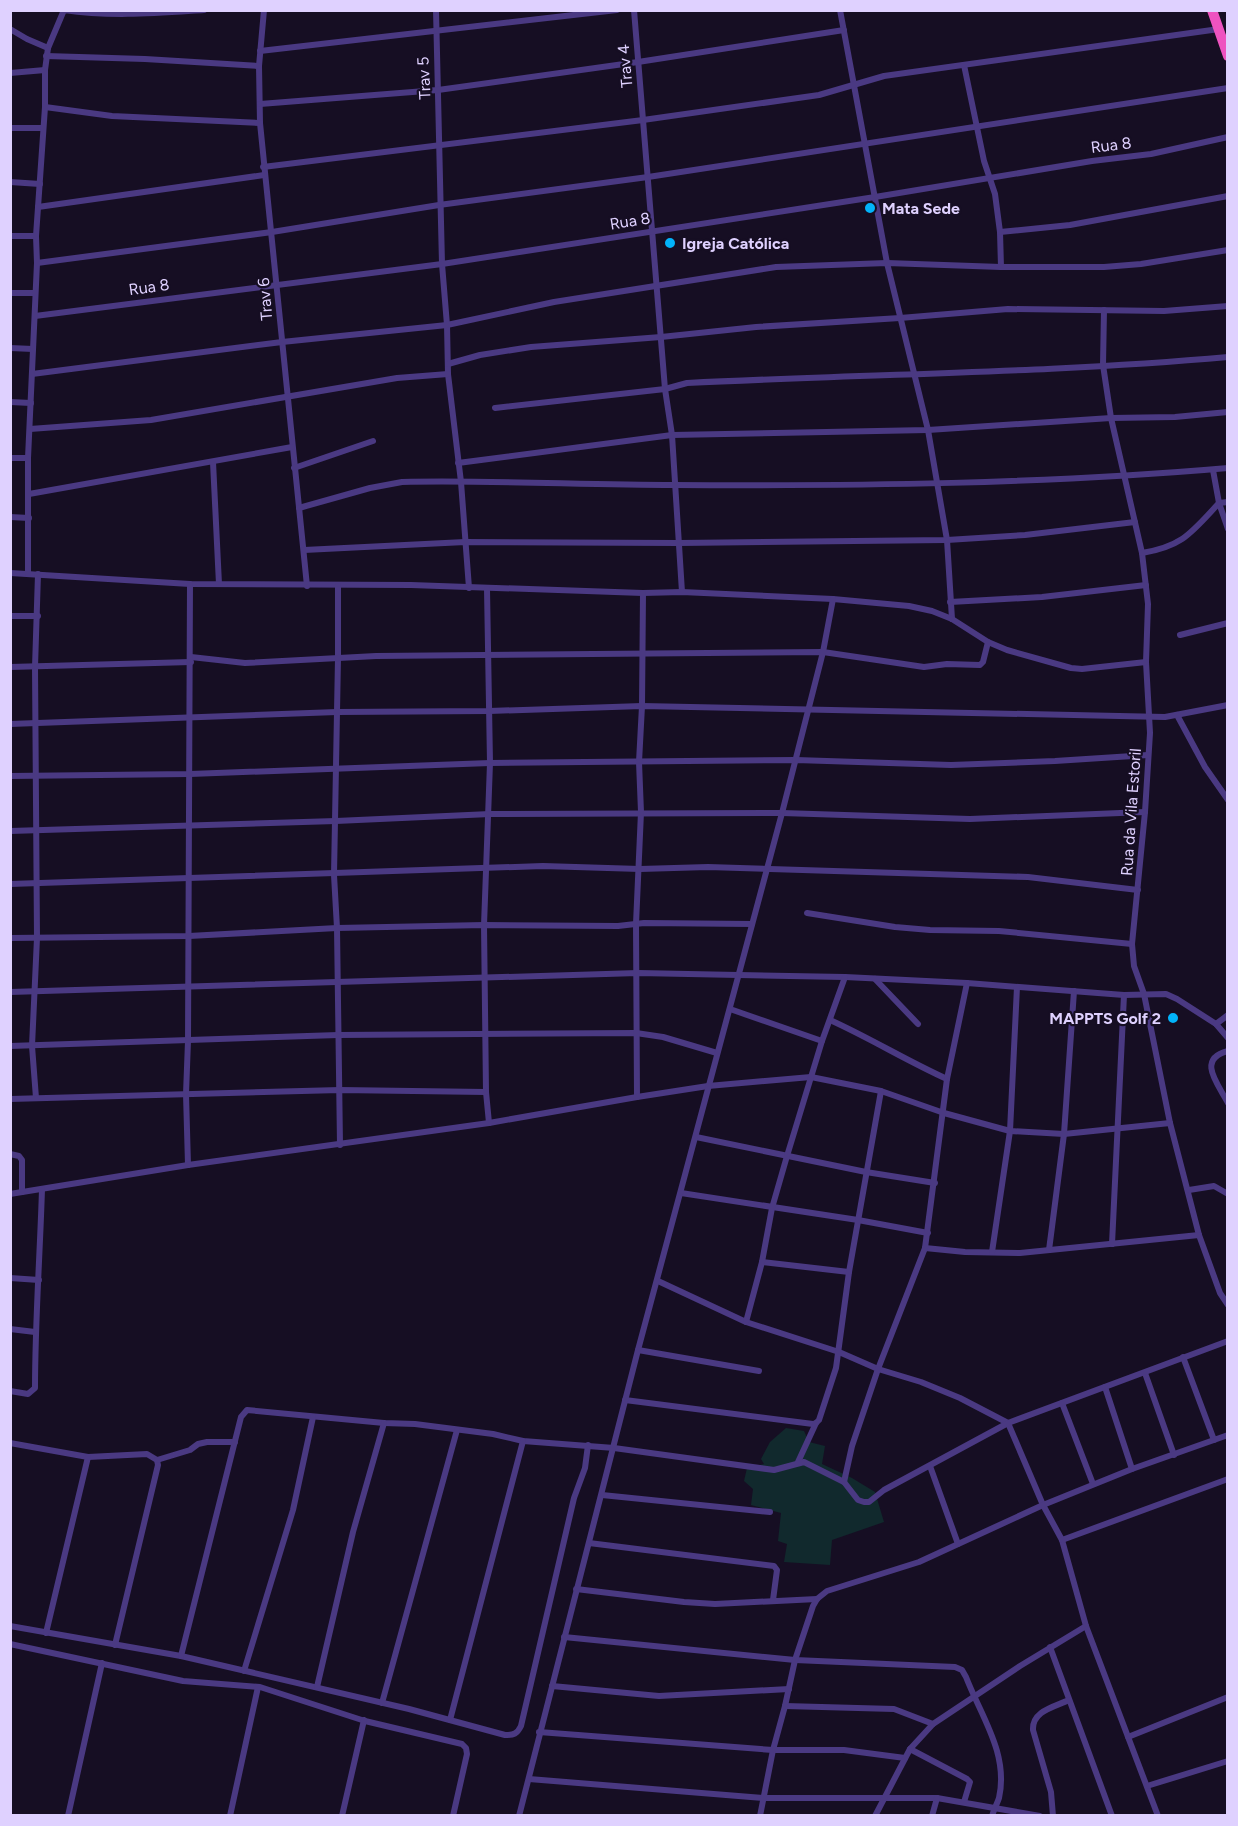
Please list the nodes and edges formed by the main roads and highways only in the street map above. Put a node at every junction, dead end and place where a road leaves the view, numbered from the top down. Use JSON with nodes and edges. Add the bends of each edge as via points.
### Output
{"nodes":[{"id":1,"x":1212,"y":10,"type":"edge"},
{"id":2,"x":1227,"y":56,"type":"edge"}],
"edges":[{"from":1,"to":2,"type":"highway"}]}
